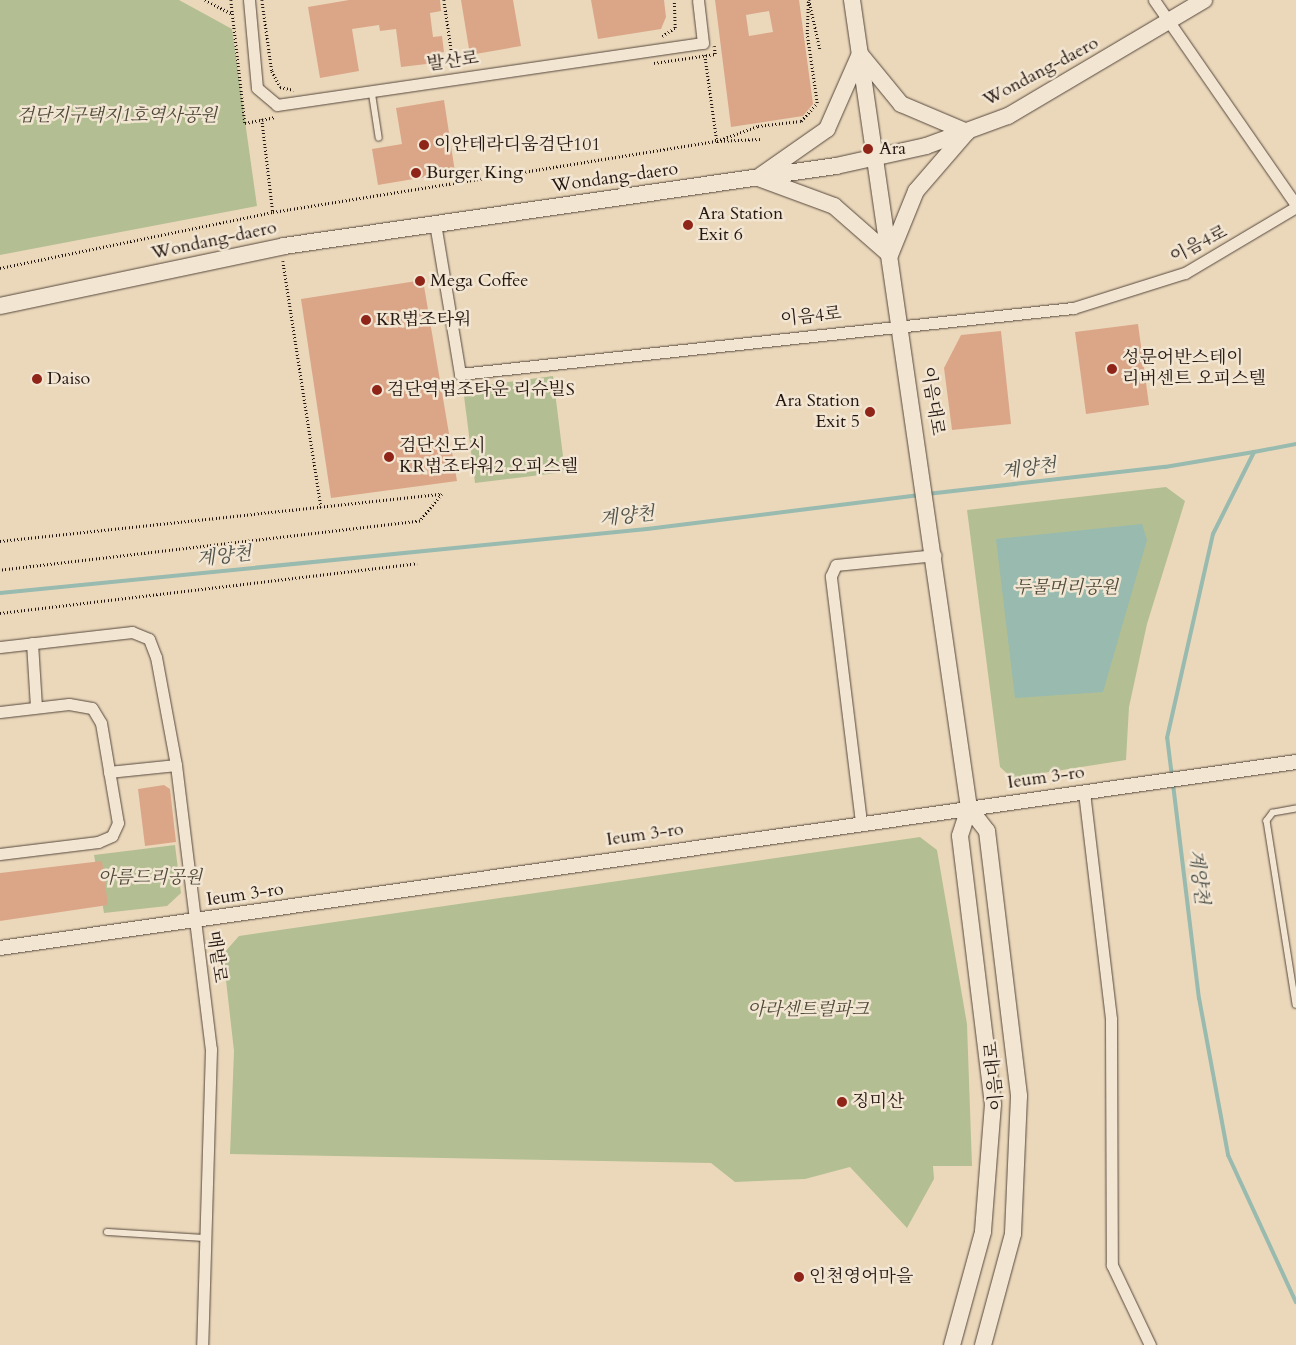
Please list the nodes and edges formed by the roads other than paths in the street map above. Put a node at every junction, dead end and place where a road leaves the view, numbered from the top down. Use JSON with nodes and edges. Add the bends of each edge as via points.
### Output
{"nodes":[{"id":1,"x":249,"y":0,"type":"edge"},
{"id":2,"x":698,"y":0,"type":"edge"},
{"id":3,"x":852,"y":0,"type":"edge"},
{"id":4,"x":1154,"y":0,"type":"edge"},
{"id":5,"x":1204,"y":0,"type":"edge"},
{"id":6,"x":1168,"y":22,"type":"junction"},
{"id":7,"x":860,"y":54,"type":"junction"},
{"id":8,"x":372,"y":92,"type":"junction"},
{"id":9,"x":967,"y":132,"type":"junction"},
{"id":10,"x":379,"y":137,"type":"dead end"},
{"id":11,"x":876,"y":158,"type":"junction"},
{"id":12,"x":757,"y":178,"type":"junction"},
{"id":13,"x":1296,"y":206,"type":"edge"},
{"id":14,"x":435,"y":223,"type":"junction"},
{"id":15,"x":890,"y":255,"type":"junction"},
{"id":16,"x":0,"y":306,"type":"edge"},
{"id":17,"x":900,"y":325,"type":"junction"},
{"id":18,"x":936,"y":555,"type":"junction"},
{"id":19,"x":32,"y":643,"type":"junction"},
{"id":20,"x":0,"y":647,"type":"edge"},
{"id":21,"x":36,"y":707,"type":"junction"},
{"id":22,"x":0,"y":712,"type":"edge"},
{"id":23,"x":1296,"y":762,"type":"edge"},
{"id":24,"x":176,"y":765,"type":"junction"},
{"id":25,"x":109,"y":772,"type":"junction"},
{"id":26,"x":1084,"y":792,"type":"junction"},
{"id":27,"x":969,"y":808,"type":"junction"},
{"id":28,"x":1296,"y":809,"type":"edge"},
{"id":29,"x":861,"y":822,"type":"junction"},
{"id":30,"x":0,"y":854,"type":"edge"},
{"id":31,"x":193,"y":922,"type":"junction"},
{"id":32,"x":0,"y":948,"type":"edge"},
{"id":33,"x":1296,"y":1005,"type":"edge"},
{"id":34,"x":107,"y":1232,"type":"dead end"},
{"id":35,"x":208,"y":1238,"type":"junction"},
{"id":36,"x":202,"y":1345,"type":"edge"},
{"id":37,"x":952,"y":1345,"type":"edge"},
{"id":38,"x":983,"y":1345,"type":"edge"},
{"id":39,"x":1150,"y":1345,"type":"edge"}],
"edges":[{"from":1,"to":8,"type":"street","name":"발산로","via":[[257,88],[278,105]]},
{"from":2,"to":8,"type":"street","name":"발산로","via":[[704,43]]},
{"from":3,"to":7,"type":"main road","name":"이음대로"},
{"from":4,"to":6,"type":"street","name":"이음4로"},
{"from":5,"to":6,"type":"main road","name":"Wondang-daero"},
{"from":6,"to":9,"type":"main road","name":"Wondang-daero","via":[[1008,116]]},
{"from":6,"to":13,"type":"street","name":"이음4로"},
{"from":7,"to":9,"type":"main road","via":[[901,104]]},
{"from":7,"to":11,"type":"main road","name":"이음대로"},
{"from":7,"to":12,"type":"main road","via":[[827,129]]},
{"from":8,"to":10,"type":"lane"},
{"from":9,"to":11,"type":"main road","name":"Wondang-daero"},
{"from":9,"to":15,"type":"main road","via":[[916,191]]},
{"from":11,"to":12,"type":"main road","name":"Wondang-daero"},
{"from":11,"to":15,"type":"main road","name":"이음대로"},
{"from":12,"to":14,"type":"main road","name":"Wondang-daero"},
{"from":12,"to":15,"type":"main road","via":[[834,206]]},
{"from":13,"to":17,"type":"street","name":"이음4로","via":[[1185,273],[1128,294],[1073,308]]},
{"from":14,"to":16,"type":"main road","name":"Wondang-daero","via":[[281,247]]},
{"from":14,"to":17,"type":"street","name":"이음4로","via":[[460,374]]},
{"from":15,"to":17,"type":"main road","name":"이음대로"},
{"from":17,"to":18,"type":"main road","name":"이음대로"},
{"from":18,"to":27,"type":"main road","name":"이음대로"},
{"from":18,"to":29,"type":"street","via":[[836,565],[831,576]]},
{"from":19,"to":20,"type":"street","name":"매밭로"},
{"from":19,"to":21,"type":"street"},
{"from":19,"to":24,"type":"street","name":"매밭로","via":[[132,632],[149,639]]},
{"from":21,"to":22,"type":"street"},
{"from":21,"to":25,"type":"street","via":[[81,704],[92,708],[101,723]]},
{"from":23,"to":26,"type":"street","name":"Ieum 3-ro"},
{"from":24,"to":25,"type":"street"},
{"from":24,"to":31,"type":"street","name":"매밭로"},
{"from":25,"to":30,"type":"street","via":[[118,823],[112,836],[98,842]]},
{"from":26,"to":27,"type":"street","name":"Ieum 3-ro"},
{"from":26,"to":39,"type":"street","via":[[1112,1019],[1112,1265]]},
{"from":27,"to":29,"type":"street","name":"Ieum 3-ro"},
{"from":27,"to":37,"type":"main road","name":"이음대로","via":[[960,836],[993,1104],[983,1232]]},
{"from":27,"to":38,"type":"main road","name":"이음대로","via":[[987,831],[1019,1096],[1013,1234]]},
{"from":28,"to":33,"type":"lane","via":[[1273,813],[1267,821]]},
{"from":29,"to":31,"type":"street","name":"Ieum 3-ro"},
{"from":31,"to":32,"type":"street","name":"Ieum 3-ro"},
{"from":31,"to":35,"type":"street","name":"매밭로","via":[[211,1049]]},
{"from":34,"to":35,"type":"lane"},
{"from":35,"to":36,"type":"street","name":"매밭로"}]}
